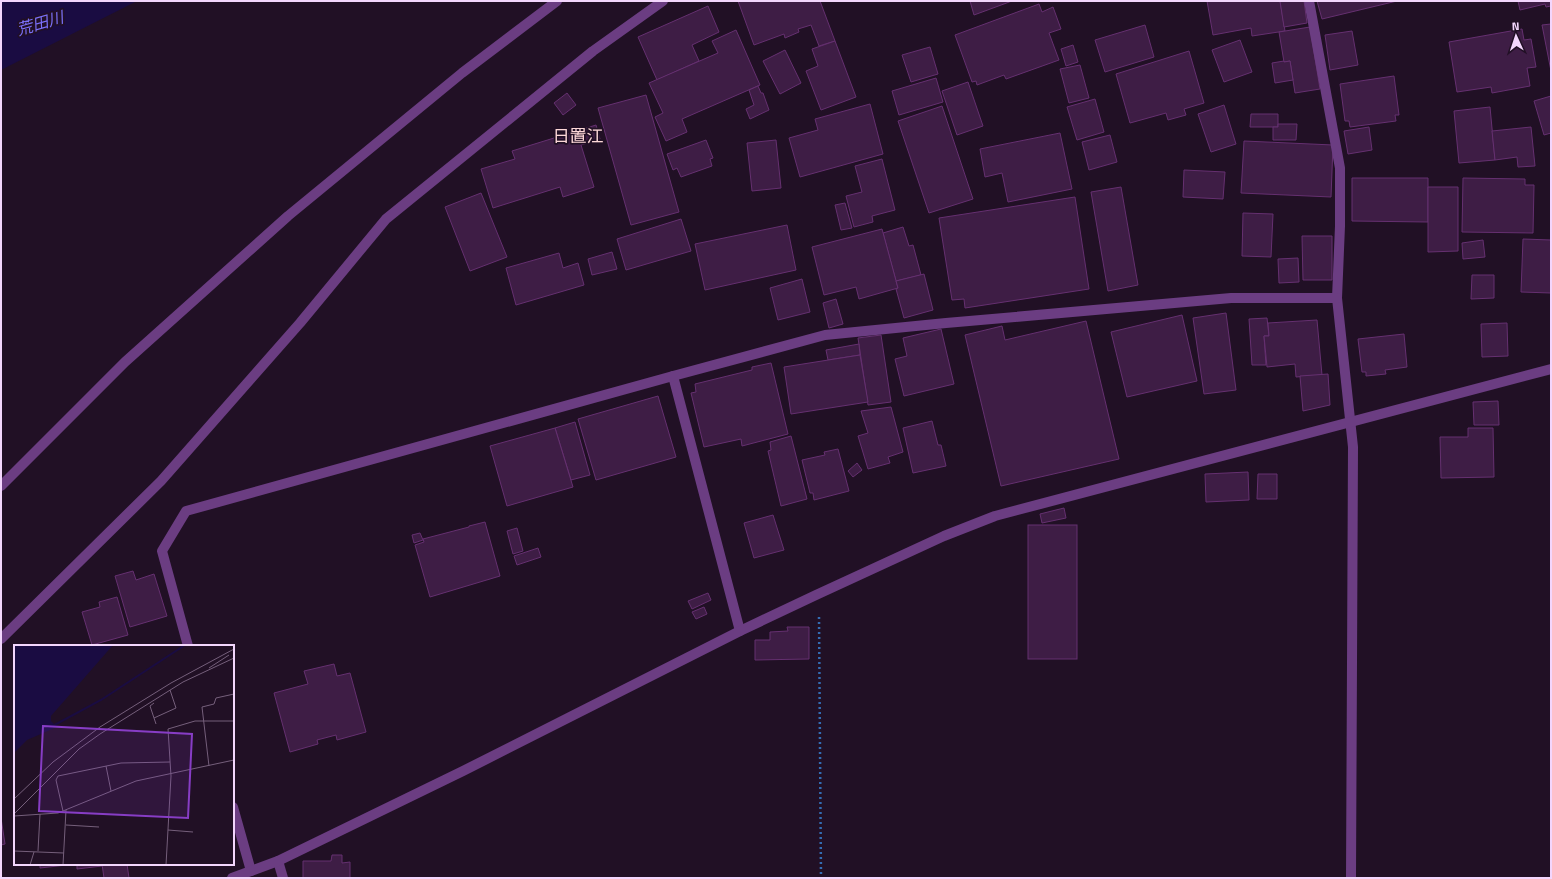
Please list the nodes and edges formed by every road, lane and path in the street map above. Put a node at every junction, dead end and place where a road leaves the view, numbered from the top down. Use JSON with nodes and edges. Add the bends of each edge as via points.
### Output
{"nodes":[{"id":1,"x":557,"y":1,"type":"edge"},
{"id":2,"x":663,"y":1,"type":"edge"},
{"id":3,"x":1310,"y":1,"type":"edge"},
{"id":4,"x":1337,"y":298,"type":"junction"},
{"id":5,"x":1551,"y":370,"type":"edge"},
{"id":6,"x":673,"y":376,"type":"junction"},
{"id":7,"x":1350,"y":422,"type":"junction"},
{"id":8,"x":1,"y":486,"type":"edge"},
{"id":9,"x":816,"y":595,"type":"junction"},
{"id":10,"x":740,"y":631,"type":"junction"},
{"id":11,"x":1,"y":639,"type":"edge"},
{"id":12,"x":188,"y":645,"type":"edge"},
{"id":13,"x":234,"y":811,"type":"edge"},
{"id":14,"x":278,"y":861,"type":"junction"},
{"id":15,"x":251,"y":871,"type":"junction"},
{"id":16,"x":232,"y":878,"type":"edge"},
{"id":17,"x":283,"y":878,"type":"edge"},
{"id":18,"x":821,"y":878,"type":"edge"},
{"id":19,"x":1351,"y":878,"type":"edge"}],
"edges":[{"from":1,"to":8,"type":"street","via":[[462,73],[288,216],[125,362]]},
{"from":2,"to":11,"type":"street","via":[[593,51],[386,219],[300,323],[161,481]]},
{"from":3,"to":4,"type":"street","via":[[1340,168]]},
{"from":4,"to":6,"type":"street","via":[[1232,298],[825,335]]},
{"from":4,"to":7,"type":"street"},
{"from":5,"to":7,"type":"street"},
{"from":6,"to":10,"type":"street"},
{"from":6,"to":12,"type":"street","via":[[186,511],[162,551]]},
{"from":7,"to":9,"type":"street","via":[[995,516],[944,536]]},
{"from":7,"to":19,"type":"street","via":[[1353,447]]},
{"from":9,"to":10,"type":"street"},
{"from":9,"to":18,"type":"path","via":[[819,611]]},
{"from":10,"to":14,"type":"street"},
{"from":13,"to":15,"type":"street"},
{"from":14,"to":15,"type":"street"},
{"from":14,"to":17,"type":"street"},
{"from":15,"to":16,"type":"street"}]}
